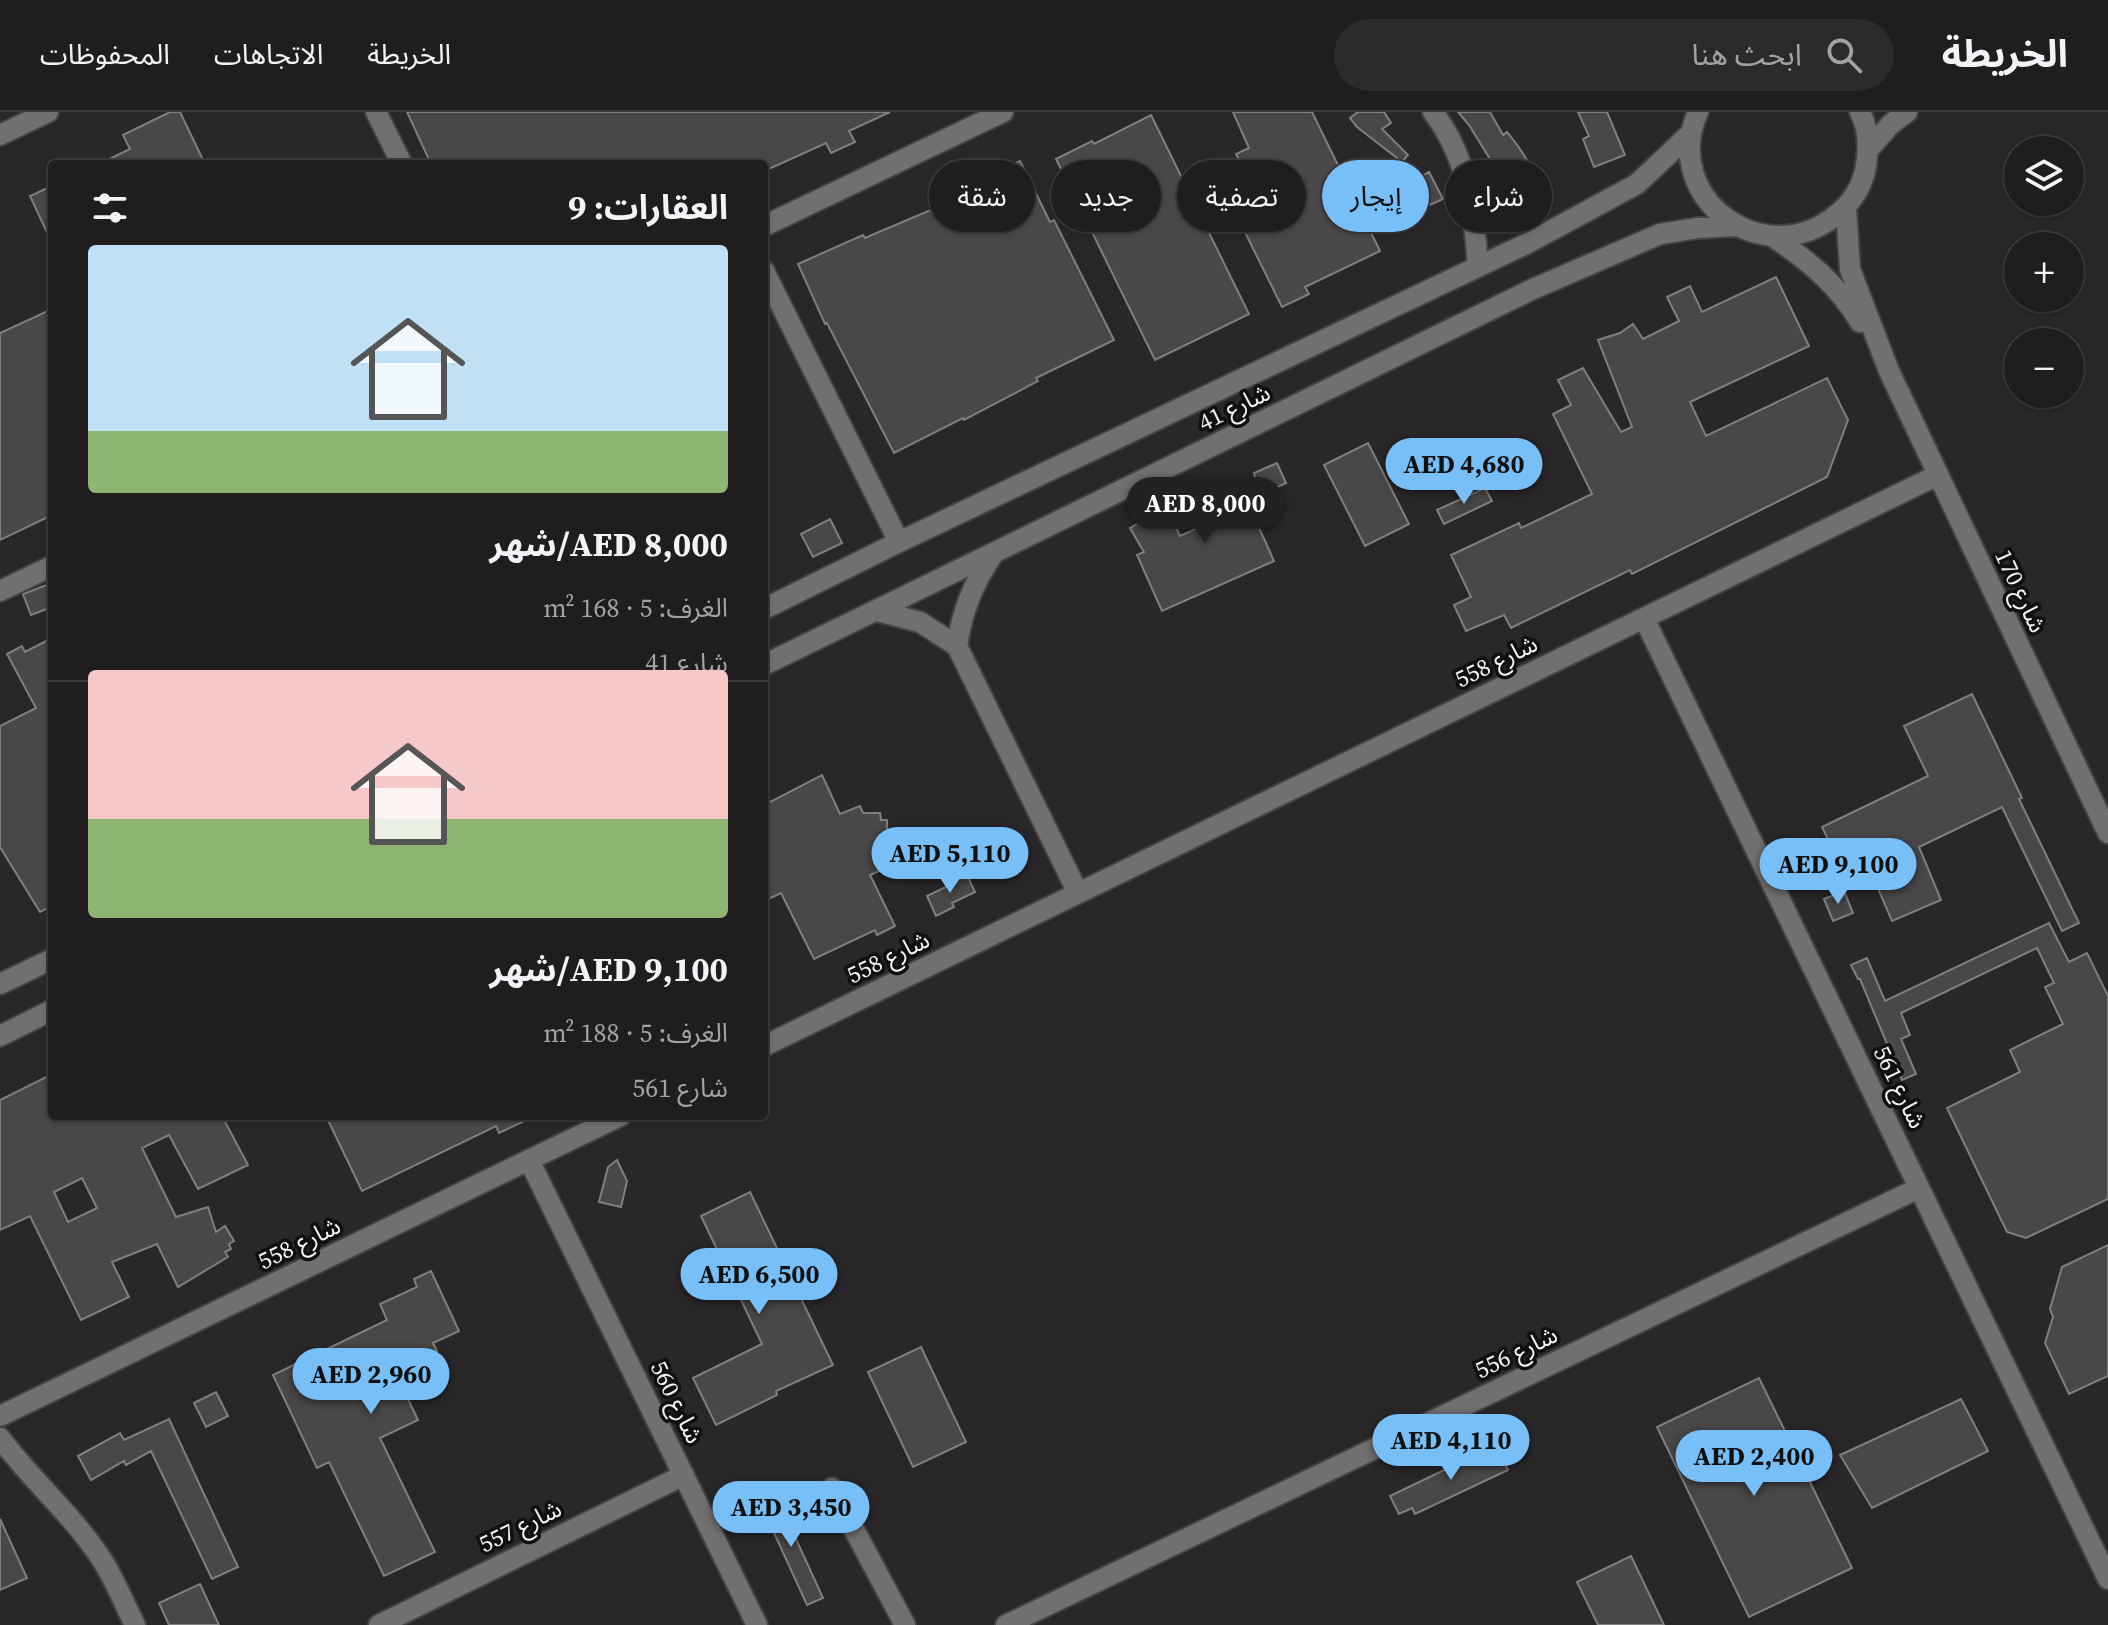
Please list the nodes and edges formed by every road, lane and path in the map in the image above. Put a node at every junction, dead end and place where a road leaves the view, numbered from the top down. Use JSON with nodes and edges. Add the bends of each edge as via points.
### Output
{"nodes":[{"id":1,"x":48,"y":112,"type":"edge"},
{"id":2,"x":376,"y":112,"type":"edge"},
{"id":3,"x":1003,"y":112,"type":"edge"},
{"id":4,"x":1433,"y":112,"type":"edge"},
{"id":5,"x":1698,"y":112,"type":"edge"},
{"id":6,"x":1860,"y":112,"type":"edge"},
{"id":7,"x":1907,"y":112,"type":"edge"},
{"id":8,"x":1691,"y":133,"type":"junction"},
{"id":9,"x":0,"y":135,"type":"edge"},
{"id":10,"x":1869,"y":149,"type":"junction"},
{"id":11,"x":400,"y":160,"type":"edge"},
{"id":12,"x":1846,"y":208,"type":"junction"},
{"id":13,"x":768,"y":224,"type":"edge"},
{"id":14,"x":1736,"y":226,"type":"junction"},
{"id":15,"x":1773,"y":237,"type":"junction"},
{"id":16,"x":1478,"y":267,"type":"junction"},
{"id":17,"x":768,"y":279,"type":"edge"},
{"id":18,"x":1889,"y":371,"type":"junction"},
{"id":19,"x":1938,"y":475,"type":"junction"},
{"id":20,"x":899,"y":542,"type":"junction"},
{"id":21,"x":993,"y":554,"type":"junction"},
{"id":22,"x":48,"y":568,"type":"edge"},
{"id":23,"x":0,"y":591,"type":"edge"},
{"id":24,"x":768,"y":607,"type":"edge"},
{"id":25,"x":877,"y":611,"type":"junction"},
{"id":26,"x":1644,"y":618,"type":"junction"},
{"id":27,"x":957,"y":646,"type":"junction"},
{"id":28,"x":768,"y":663,"type":"edge"},
{"id":29,"x":2108,"y":833,"type":"edge"},
{"id":30,"x":1078,"y":893,"type":"junction"},
{"id":31,"x":48,"y":961,"type":"edge"},
{"id":32,"x":0,"y":984,"type":"edge"},
{"id":33,"x":48,"y":1012,"type":"edge"},
{"id":34,"x":0,"y":1036,"type":"edge"},
{"id":35,"x":768,"y":1044,"type":"edge"},
{"id":36,"x":612,"y":1120,"type":"edge"},
{"id":37,"x":529,"y":1160,"type":"junction"},
{"id":38,"x":1919,"y":1188,"type":"junction"},
{"id":39,"x":0,"y":1416,"type":"edge"},
{"id":40,"x":0,"y":1438,"type":"edge"},
{"id":41,"x":684,"y":1475,"type":"junction"},
{"id":42,"x":832,"y":1488,"type":"dead end"},
{"id":43,"x":2108,"y":1579,"type":"edge"},
{"id":44,"x":135,"y":1625,"type":"edge"},
{"id":45,"x":379,"y":1625,"type":"edge"},
{"id":46,"x":757,"y":1625,"type":"edge"},
{"id":47,"x":905,"y":1625,"type":"edge"},
{"id":48,"x":1006,"y":1625,"type":"edge"}],
"edges":[{"from":1,"to":9,"type":"street"},
{"from":2,"to":11,"type":"street"},
{"from":3,"to":13,"type":"street"},
{"from":4,"to":16,"type":"street","via":[[1455,145],[1468,184]]},
{"from":5,"to":8,"type":"street"},
{"from":6,"to":10,"type":"street"},
{"from":7,"to":10,"type":"street"},
{"from":8,"to":14,"type":"street","via":[[1694,176],[1718,213]]},
{"from":8,"to":16,"type":"street","name":"شارع 41","via":[[1637,184]]},
{"from":10,"to":12,"type":"street","via":[[1863,181]]},
{"from":12,"to":15,"type":"street","via":[[1800,235]]},
{"from":12,"to":18,"type":"street","name":"شارع 170","via":[[1850,269]]},
{"from":14,"to":15,"type":"street"},
{"from":14,"to":21,"type":"street","name":"شارع 41","via":[[1660,234],[1548,283]]},
{"from":15,"to":18,"type":"street","name":"شارع 170","via":[[1808,262],[1851,306]]},
{"from":16,"to":20,"type":"street","name":"شارع 41"},
{"from":17,"to":20,"type":"street"},
{"from":18,"to":19,"type":"street","name":"شارع 170"},
{"from":19,"to":26,"type":"street","name":"شارع 558"},
{"from":19,"to":29,"type":"street","name":"شارع 170"},
{"from":20,"to":24,"type":"street","name":"شارع 41"},
{"from":21,"to":25,"type":"street","name":"شارع 41"},
{"from":21,"to":27,"type":"street","via":[[968,597]]},
{"from":22,"to":23,"type":"street"},
{"from":25,"to":27,"type":"street","via":[[920,622]]},
{"from":25,"to":28,"type":"street","name":"شارع 41"},
{"from":26,"to":30,"type":"street","name":"شارع 558"},
{"from":26,"to":38,"type":"street","name":"شارع 561"},
{"from":27,"to":30,"type":"street"},
{"from":30,"to":35,"type":"street","name":"شارع 558"},
{"from":31,"to":32,"type":"street"},
{"from":33,"to":34,"type":"street"},
{"from":36,"to":37,"type":"street","name":"شارع 558"},
{"from":37,"to":39,"type":"street","name":"شارع 558"},
{"from":37,"to":41,"type":"street","name":"شارع 560"},
{"from":38,"to":43,"type":"street","name":"شارع 561"},
{"from":38,"to":48,"type":"street","name":"شارع 556"},
{"from":40,"to":44,"type":"street","via":[[104,1563]]},
{"from":41,"to":45,"type":"street","name":"شارع 557"},
{"from":41,"to":46,"type":"street","name":"شارع 560"},
{"from":42,"to":47,"type":"street"}]}
